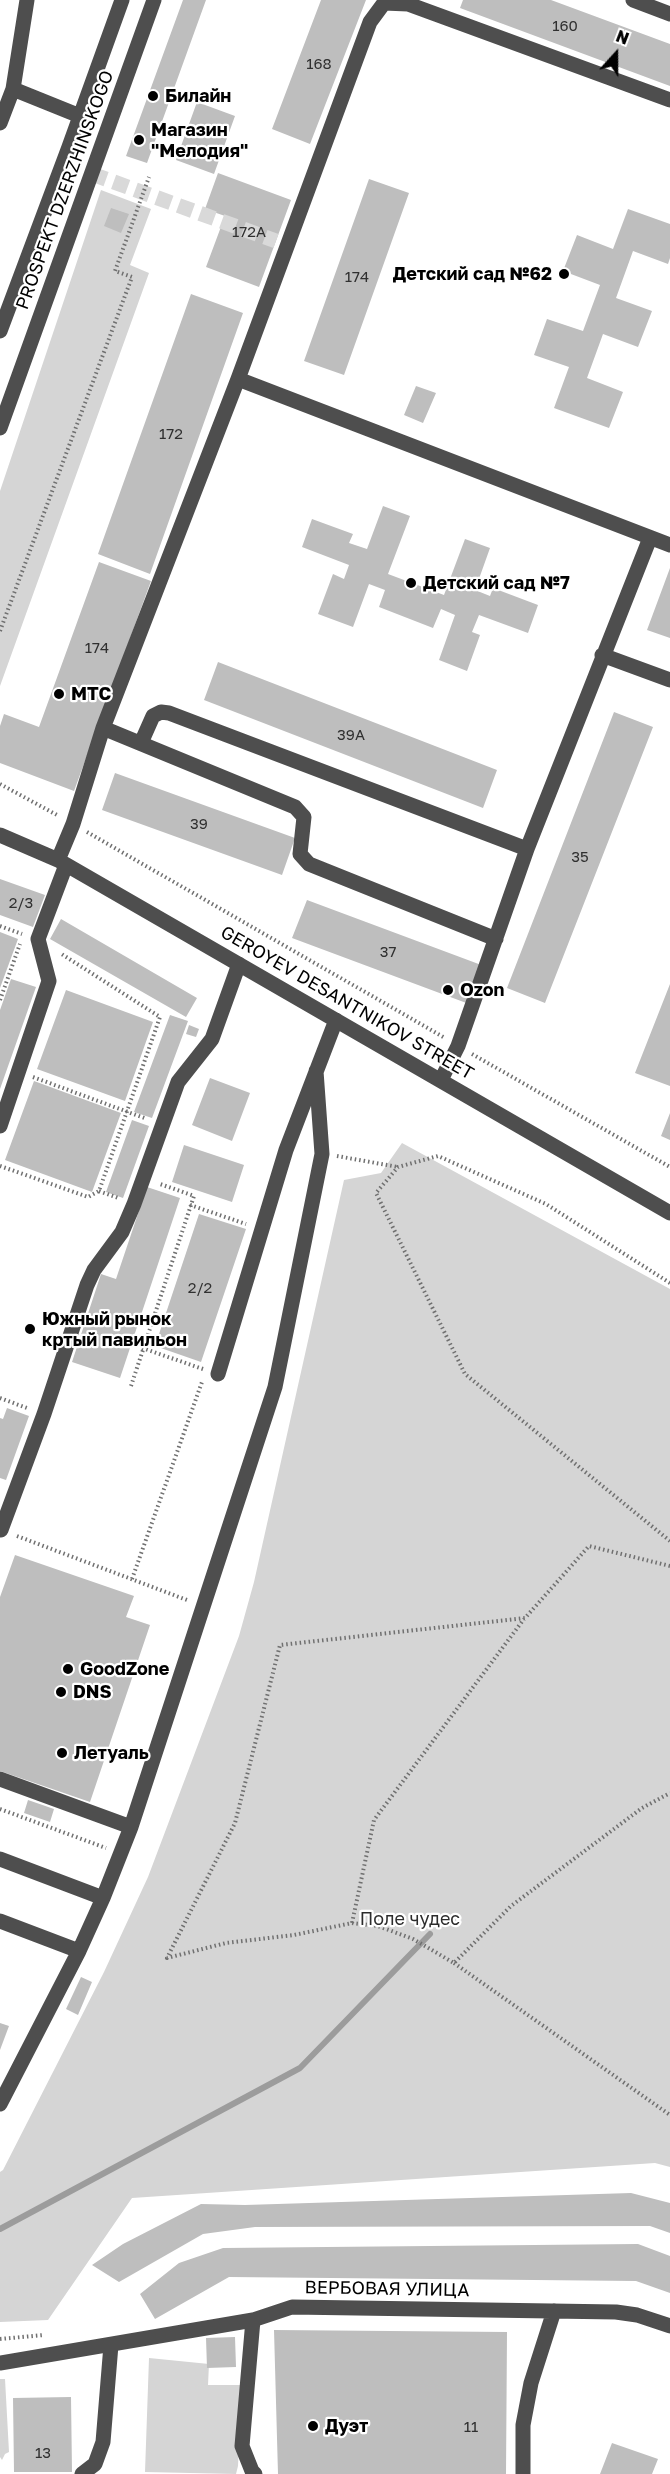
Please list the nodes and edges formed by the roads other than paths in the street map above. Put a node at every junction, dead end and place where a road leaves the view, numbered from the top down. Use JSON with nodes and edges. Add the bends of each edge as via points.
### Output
{"nodes":[{"id":1,"x":27,"y":0,"type":"edge"},
{"id":2,"x":122,"y":0,"type":"edge"},
{"id":3,"x":154,"y":0,"type":"edge"},
{"id":4,"x":633,"y":0,"type":"edge"},
{"id":5,"x":670,"y":14,"type":"edge"},
{"id":6,"x":13,"y":89,"type":"junction"},
{"id":7,"x":670,"y":100,"type":"edge"},
{"id":8,"x":80,"y":116,"type":"junction"},
{"id":9,"x":0,"y":123,"type":"edge"},
{"id":10,"x":276,"y":241,"type":"dead end"},
{"id":11,"x":283,"y":260,"type":"junction"},
{"id":12,"x":0,"y":331,"type":"edge"},
{"id":13,"x":238,"y":379,"type":"junction"},
{"id":14,"x":0,"y":428,"type":"edge"},
{"id":15,"x":650,"y":538,"type":"junction"},
{"id":16,"x":670,"y":545,"type":"edge"},
{"id":17,"x":602,"y":656,"type":"junction"},
{"id":18,"x":670,"y":680,"type":"edge"},
{"id":19,"x":103,"y":728,"type":"junction"},
{"id":20,"x":141,"y":743,"type":"junction"},
{"id":21,"x":0,"y":835,"type":"edge"},
{"id":22,"x":526,"y":849,"type":"junction"},
{"id":23,"x":62,"y":862,"type":"junction"},
{"id":24,"x":496,"y":939,"type":"junction"},
{"id":25,"x":239,"y":964,"type":"junction"},
{"id":26,"x":336,"y":1020,"type":"junction"},
{"id":27,"x":316,"y":1071,"type":"junction"},
{"id":28,"x":441,"y":1080,"type":"junction"},
{"id":29,"x":0,"y":1126,"type":"edge"},
{"id":30,"x":670,"y":1213,"type":"edge"},
{"id":31,"x":212,"y":1372,"type":"road end"},
{"id":32,"x":0,"y":1486,"type":"edge"},
{"id":33,"x":15,"y":1492,"type":"junction"},
{"id":34,"x":2,"y":1530,"type":"road end"},
{"id":35,"x":0,"y":1779,"type":"edge"},
{"id":36,"x":131,"y":1827,"type":"junction"},
{"id":37,"x":0,"y":1859,"type":"edge"},
{"id":38,"x":103,"y":1898,"type":"junction"},
{"id":39,"x":0,"y":1922,"type":"edge"},
{"id":40,"x":79,"y":1951,"type":"junction"},
{"id":41,"x":0,"y":2104,"type":"edge"},
{"id":42,"x":554,"y":2311,"type":"junction"},
{"id":43,"x":253,"y":2320,"type":"junction"},
{"id":44,"x":670,"y":2326,"type":"edge"},
{"id":45,"x":111,"y":2345,"type":"junction"},
{"id":46,"x":0,"y":2363,"type":"edge"},
{"id":47,"x":82,"y":2474,"type":"edge"},
{"id":48,"x":255,"y":2474,"type":"edge"},
{"id":49,"x":523,"y":2474,"type":"edge"}],
"edges":[{"from":1,"to":6,"type":"street"},
{"from":2,"to":8,"type":"street","name":"PROSPEKT DZERZHINSKOGO"},
{"from":3,"to":14,"type":"street","name":"PROSPEKT DZERZHINSKOGO"},
{"from":4,"to":5,"type":"street"},
{"from":6,"to":8,"type":"street"},
{"from":6,"to":9,"type":"street"},
{"from":7,"to":11,"type":"street","via":[[408,4],[384,3],[370,22]]},
{"from":8,"to":12,"type":"street","name":"PROSPEKT DZERZHINSKOGO"},
{"from":10,"to":11,"type":"street"},
{"from":11,"to":13,"type":"street"},
{"from":13,"to":15,"type":"street"},
{"from":13,"to":19,"type":"street"},
{"from":15,"to":16,"type":"street"},
{"from":15,"to":17,"type":"street"},
{"from":17,"to":18,"type":"street"},
{"from":17,"to":22,"type":"street"},
{"from":19,"to":20,"type":"street"},
{"from":19,"to":23,"type":"street"},
{"from":20,"to":22,"type":"street","via":[[153,716],[169,713]]},
{"from":20,"to":24,"type":"street","via":[[295,807],[304,817],[300,854],[309,864]]},
{"from":21,"to":23,"type":"street","name":"GEROYEV DESANTNIKOV STREET"},
{"from":22,"to":24,"type":"street"},
{"from":23,"to":25,"type":"street","name":"GEROYEV DESANTNIKOV STREET"},
{"from":23,"to":29,"type":"street","via":[[31,937],[50,981]]},
{"from":24,"to":28,"type":"street","via":[[458,1046]]},
{"from":25,"to":26,"type":"street","name":"GEROYEV DESANTNIKOV STREET"},
{"from":25,"to":33,"type":"street","via":[[212,1039],[178,1082],[122,1232],[87,1285]]},
{"from":26,"to":27,"type":"street"},
{"from":26,"to":28,"type":"street","name":"GEROYEV DESANTNIKOV STREET"},
{"from":27,"to":31,"type":"street"},
{"from":27,"to":36,"type":"street","via":[[322,1154],[275,1387]]},
{"from":28,"to":30,"type":"street","name":"GEROYEV DESANTNIKOV STREET"},
{"from":32,"to":33,"type":"street"},
{"from":33,"to":34,"type":"street"},
{"from":35,"to":36,"type":"street"},
{"from":36,"to":38,"type":"street"},
{"from":37,"to":38,"type":"street"},
{"from":38,"to":40,"type":"street"},
{"from":39,"to":40,"type":"street"},
{"from":40,"to":41,"type":"street"},
{"from":42,"to":43,"type":"street","name":"ВЕРБОВАЯ УЛИЦА","via":[[292,2307]]},
{"from":42,"to":44,"type":"street","name":"ВЕРБОВАЯ УЛИЦА","via":[[616,2312]]},
{"from":42,"to":49,"type":"street","via":[[531,2383],[523,2425]]},
{"from":43,"to":45,"type":"street","name":"ВЕРБОВАЯ УЛИЦА"},
{"from":43,"to":48,"type":"street","via":[[242,2446]]},
{"from":45,"to":46,"type":"street","name":"ВЕРБОВАЯ УЛИЦА"},
{"from":45,"to":47,"type":"street","via":[[103,2442],[95,2464]]}]}
